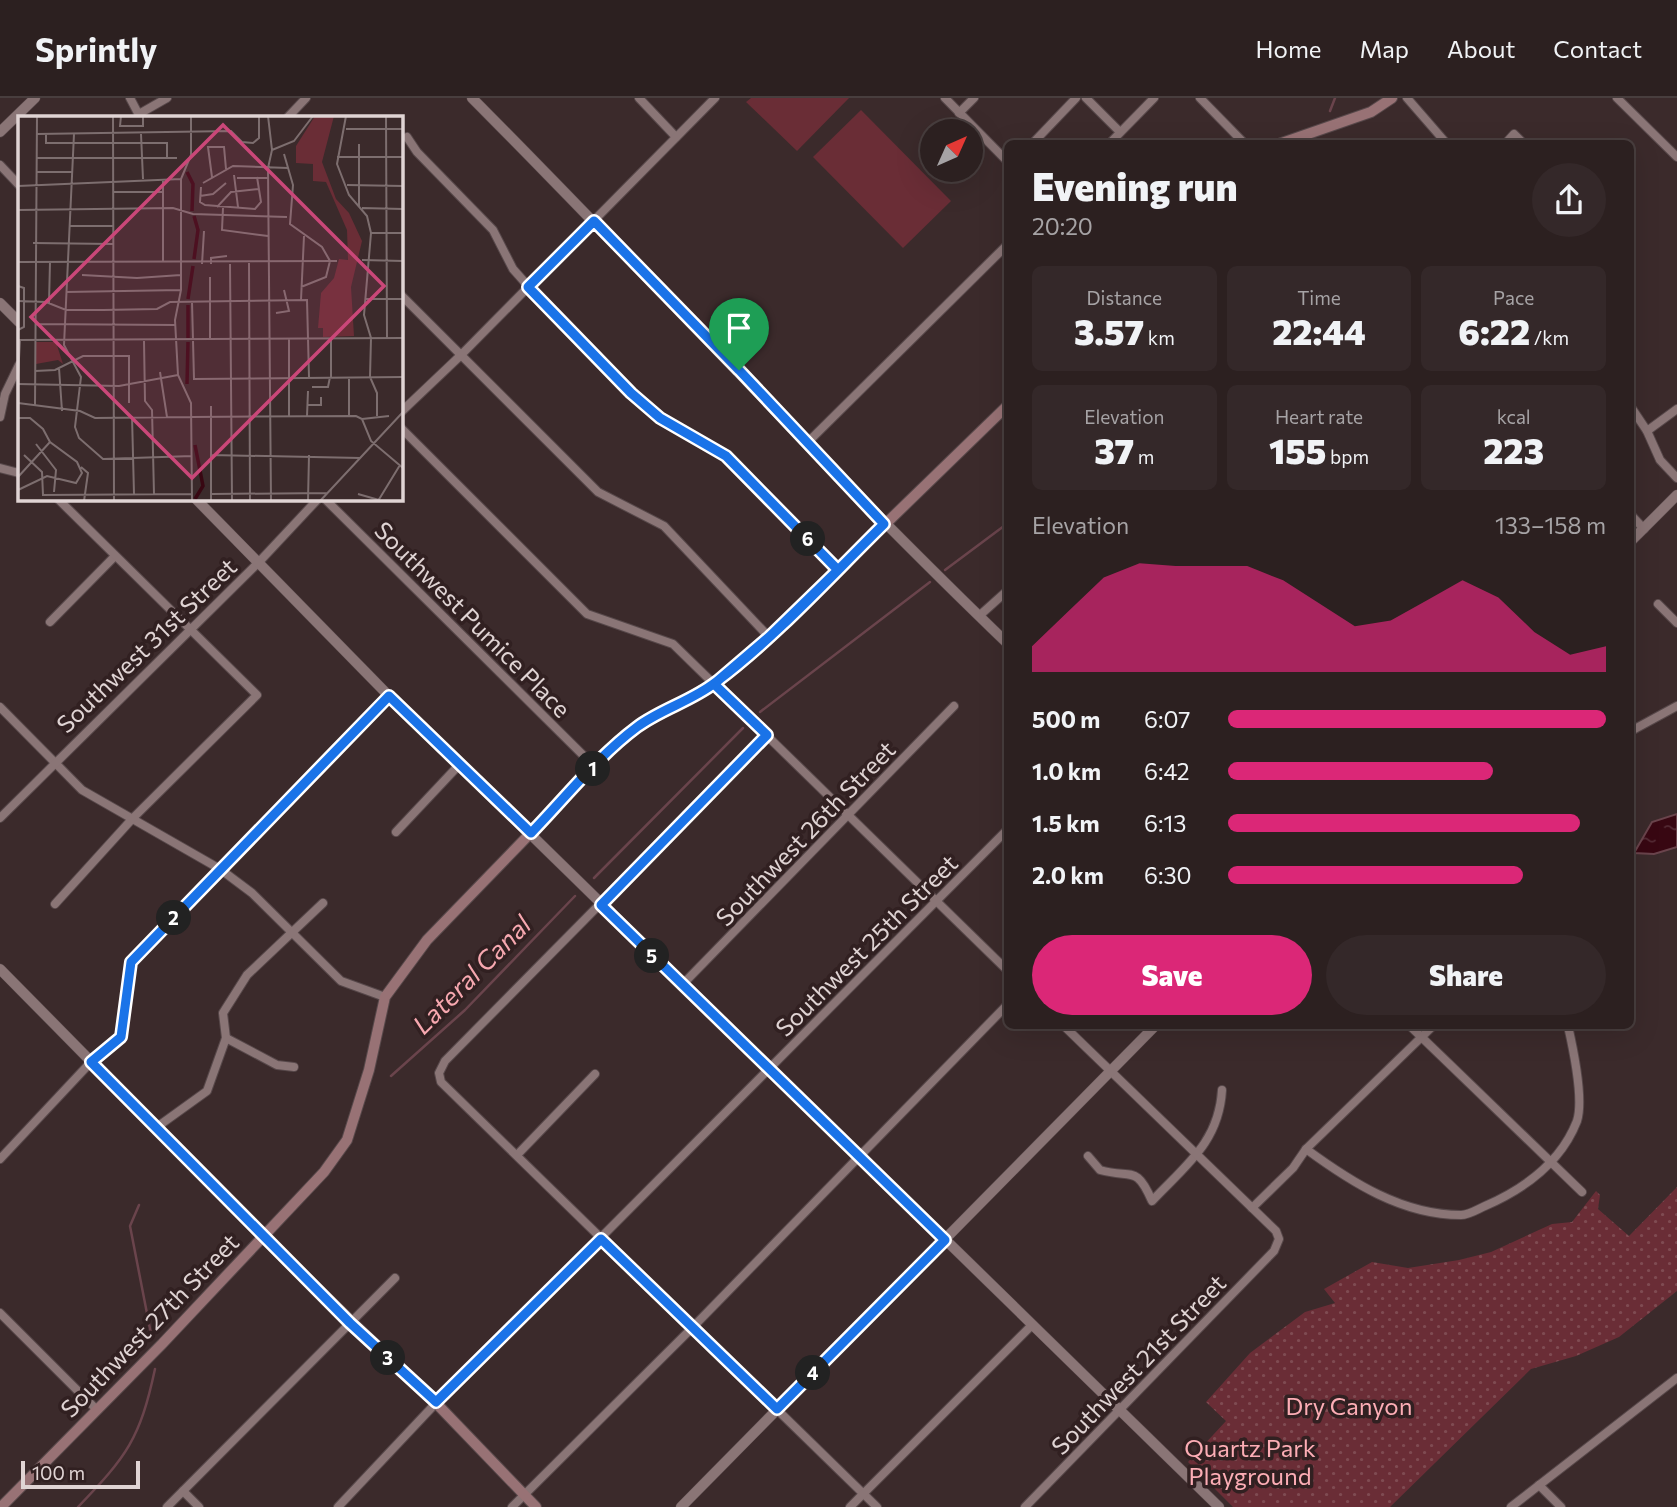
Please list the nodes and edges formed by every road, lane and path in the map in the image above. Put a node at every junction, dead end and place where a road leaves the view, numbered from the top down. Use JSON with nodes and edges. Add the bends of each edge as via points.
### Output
{"nodes":[{"id":1,"x":35,"y":98,"type":"edge"},
{"id":2,"x":130,"y":98,"type":"edge"},
{"id":3,"x":167,"y":98,"type":"edge"},
{"id":4,"x":306,"y":98,"type":"edge"},
{"id":5,"x":471,"y":98,"type":"edge"},
{"id":6,"x":639,"y":98,"type":"edge"},
{"id":7,"x":715,"y":98,"type":"edge"},
{"id":8,"x":945,"y":98,"type":"edge"},
{"id":9,"x":974,"y":98,"type":"edge"},
{"id":10,"x":1076,"y":98,"type":"edge"},
{"id":11,"x":1086,"y":98,"type":"edge"},
{"id":12,"x":1154,"y":98,"type":"edge"},
{"id":13,"x":1200,"y":98,"type":"edge"},
{"id":14,"x":1392,"y":98,"type":"edge"},
{"id":15,"x":1407,"y":98,"type":"edge"},
{"id":16,"x":1617,"y":98,"type":"edge"},
{"id":17,"x":959,"y":113,"type":"junction"},
{"id":18,"x":139,"y":116,"type":"edge"},
{"id":19,"x":289,"y":116,"type":"edge"},
{"id":20,"x":0,"y":132,"type":"edge"},
{"id":21,"x":1120,"y":132,"type":"junction"},
{"id":22,"x":407,"y":137,"type":"dead end"},
{"id":23,"x":677,"y":137,"type":"junction"},
{"id":24,"x":1036,"y":140,"type":"edge"},
{"id":25,"x":1113,"y":140,"type":"edge"},
{"id":26,"x":1241,"y":140,"type":"edge"},
{"id":27,"x":1290,"y":140,"type":"edge"},
{"id":28,"x":1444,"y":140,"type":"edge"},
{"id":29,"x":1677,"y":157,"type":"edge"},
{"id":30,"x":1004,"y":158,"type":"edge"},
{"id":31,"x":0,"y":165,"type":"edge"},
{"id":32,"x":18,"y":184,"type":"edge"},
{"id":33,"x":594,"y":221,"type":"junction"},
{"id":34,"x":1004,"y":248,"type":"edge"},
{"id":35,"x":528,"y":287,"type":"junction"},
{"id":36,"x":402,"y":296,"type":"edge"},
{"id":37,"x":0,"y":303,"type":"edge"},
{"id":38,"x":18,"y":321,"type":"edge"},
{"id":39,"x":461,"y":355,"type":"junction"},
{"id":40,"x":18,"y":367,"type":"edge"},
{"id":41,"x":1004,"y":409,"type":"edge"},
{"id":42,"x":1677,"y":409,"type":"edge"},
{"id":43,"x":402,"y":411,"type":"edge"},
{"id":44,"x":1634,"y":412,"type":"edge"},
{"id":45,"x":0,"y":416,"type":"edge"},
{"id":46,"x":402,"y":429,"type":"edge"},
{"id":47,"x":1647,"y":431,"type":"junction"},
{"id":48,"x":808,"y":442,"type":"junction"},
{"id":49,"x":0,"y":468,"type":"edge"},
{"id":50,"x":18,"y":473,"type":"edge"},
{"id":51,"x":1677,"y":478,"type":"edge"},
{"id":52,"x":1677,"y":495,"type":"edge"},
{"id":53,"x":59,"y":500,"type":"edge"},
{"id":54,"x":197,"y":500,"type":"edge"},
{"id":55,"x":317,"y":500,"type":"edge"},
{"id":56,"x":326,"y":500,"type":"edge"},
{"id":57,"x":1634,"y":518,"type":"edge"},
{"id":58,"x":884,"y":524,"type":"junction"},
{"id":59,"x":1644,"y":529,"type":"junction"},
{"id":60,"x":1634,"y":538,"type":"edge"},
{"id":61,"x":115,"y":556,"type":"junction"},
{"id":62,"x":259,"y":562,"type":"junction"},
{"id":63,"x":838,"y":570,"type":"junction"},
{"id":64,"x":1004,"y":594,"type":"edge"},
{"id":65,"x":1658,"y":604,"type":"dead end"},
{"id":66,"x":979,"y":616,"type":"junction"},
{"id":67,"x":50,"y":622,"type":"dead end"},
{"id":68,"x":1677,"y":623,"type":"edge"},
{"id":69,"x":188,"y":629,"type":"junction"},
{"id":70,"x":769,"y":637,"type":"junction"},
{"id":71,"x":1004,"y":640,"type":"edge"},
{"id":72,"x":714,"y":684,"type":"junction"},
{"id":73,"x":389,"y":696,"type":"junction"},
{"id":74,"x":954,"y":706,"type":"dead end"},
{"id":75,"x":1677,"y":706,"type":"edge"},
{"id":76,"x":0,"y":707,"type":"edge"},
{"id":77,"x":1634,"y":727,"type":"edge"},
{"id":78,"x":767,"y":735,"type":"junction"},
{"id":79,"x":55,"y":762,"type":"junction"},
{"id":80,"x":459,"y":765,"type":"junction"},
{"id":81,"x":595,"y":767,"type":"junction"},
{"id":82,"x":850,"y":816,"type":"junction"},
{"id":83,"x":0,"y":818,"type":"edge"},
{"id":84,"x":133,"y":818,"type":"junction"},
{"id":85,"x":396,"y":832,"type":"dead end"},
{"id":86,"x":531,"y":833,"type":"junction"},
{"id":87,"x":1004,"y":834,"type":"edge"},
{"id":88,"x":220,"y":869,"type":"junction"},
{"id":89,"x":937,"y":902,"type":"junction"},
{"id":90,"x":323,"y":903,"type":"dead end"},
{"id":91,"x":55,"y":904,"type":"dead end"},
{"id":92,"x":601,"y":905,"type":"junction"},
{"id":93,"x":291,"y":932,"type":"junction"},
{"id":94,"x":1004,"y":967,"type":"edge"},
{"id":95,"x":2,"y":975,"type":"edge"},
{"id":96,"x":682,"y":985,"type":"junction"},
{"id":97,"x":385,"y":997,"type":"junction"},
{"id":98,"x":1004,"y":1008,"type":"edge"},
{"id":99,"x":1067,"y":1029,"type":"edge"},
{"id":100,"x":1152,"y":1029,"type":"edge"},
{"id":101,"x":1414,"y":1029,"type":"edge"},
{"id":102,"x":1430,"y":1029,"type":"edge"},
{"id":103,"x":1569,"y":1029,"type":"edge"},
{"id":104,"x":1423,"y":1036,"type":"junction"},
{"id":105,"x":226,"y":1038,"type":"junction"},
{"id":106,"x":91,"y":1062,"type":"junction"},
{"id":107,"x":294,"y":1067,"type":"dead end"},
{"id":108,"x":769,"y":1069,"type":"junction"},
{"id":109,"x":1111,"y":1071,"type":"junction"},
{"id":110,"x":595,"y":1074,"type":"dead end"},
{"id":111,"x":1222,"y":1090,"type":"dead end"},
{"id":112,"x":157,"y":1127,"type":"junction"},
{"id":113,"x":1306,"y":1149,"type":"junction"},
{"id":114,"x":1196,"y":1154,"type":"junction"},
{"id":115,"x":517,"y":1155,"type":"junction"},
{"id":116,"x":1088,"y":1156,"type":"dead end"},
{"id":117,"x":860,"y":1157,"type":"junction"},
{"id":118,"x":0,"y":1159,"type":"edge"},
{"id":119,"x":1552,"y":1163,"type":"junction"},
{"id":120,"x":1582,"y":1192,"type":"dead end"},
{"id":121,"x":1252,"y":1208,"type":"junction"},
{"id":122,"x":263,"y":1236,"type":"junction"},
{"id":123,"x":601,"y":1239,"type":"junction"},
{"id":124,"x":945,"y":1240,"type":"junction"},
{"id":125,"x":395,"y":1278,"type":"dead end"},
{"id":126,"x":0,"y":1313,"type":"edge"},
{"id":127,"x":350,"y":1323,"type":"junction"},
{"id":128,"x":1032,"y":1325,"type":"junction"},
{"id":129,"x":694,"y":1326,"type":"junction"},
{"id":130,"x":1677,"y":1378,"type":"edge"},
{"id":131,"x":436,"y":1402,"type":"junction"},
{"id":132,"x":777,"y":1409,"type":"junction"},
{"id":133,"x":97,"y":1410,"type":"junction"},
{"id":134,"x":1121,"y":1411,"type":"junction"},
{"id":135,"x":1539,"y":1485,"type":"junction"},
{"id":136,"x":183,"y":1491,"type":"junction"},
{"id":137,"x":524,"y":1494,"type":"junction"},
{"id":138,"x":863,"y":1494,"type":"junction"},
{"id":139,"x":1214,"y":1505,"type":"edge"},
{"id":140,"x":1,"y":1507,"type":"edge"},
{"id":141,"x":167,"y":1507,"type":"edge"},
{"id":142,"x":199,"y":1507,"type":"edge"},
{"id":143,"x":338,"y":1507,"type":"edge"},
{"id":144,"x":512,"y":1507,"type":"edge"},
{"id":145,"x":536,"y":1507,"type":"edge"},
{"id":146,"x":681,"y":1507,"type":"edge"},
{"id":147,"x":850,"y":1507,"type":"edge"},
{"id":148,"x":877,"y":1507,"type":"edge"},
{"id":149,"x":1025,"y":1507,"type":"edge"},
{"id":150,"x":1511,"y":1507,"type":"edge"},
{"id":151,"x":1561,"y":1507,"type":"edge"}],
"edges":[{"from":1,"to":20,"type":"street"},
{"from":2,"to":18,"type":"street"},
{"from":3,"to":18,"type":"street"},
{"from":4,"to":19,"type":"street"},
{"from":5,"to":33,"type":"street"},
{"from":6,"to":23,"type":"street"},
{"from":7,"to":23,"type":"street"},
{"from":8,"to":17,"type":"street"},
{"from":9,"to":17,"type":"street"},
{"from":10,"to":24,"type":"street"},
{"from":11,"to":21,"type":"street"},
{"from":12,"to":21,"type":"street"},
{"from":13,"to":26,"type":"street"},
{"from":14,"to":27,"type":"main road","via":[[1371,112]]},
{"from":15,"to":28,"type":"street"},
{"from":16,"to":29,"type":"street"},
{"from":17,"to":30,"type":"street"},
{"from":21,"to":25,"type":"street"},
{"from":22,"to":35,"type":"street","via":[[416,152],[493,230]]},
{"from":23,"to":33,"type":"street"},
{"from":31,"to":32,"type":"street"},
{"from":33,"to":35,"type":"street"},
{"from":33,"to":48,"type":"street"},
{"from":34,"to":48,"type":"street"},
{"from":35,"to":39,"type":"street"},
{"from":35,"to":63,"type":"street","via":[[631,393],[660,418],[726,456]]},
{"from":36,"to":39,"type":"street"},
{"from":37,"to":38,"type":"street"},
{"from":39,"to":43,"type":"street"},
{"from":39,"to":70,"type":"street","via":[[598,492],[664,526]]},
{"from":40,"to":45,"type":"street"},
{"from":41,"to":58,"type":"main road","name":"Southwest 27th Street"},
{"from":42,"to":47,"type":"street"},
{"from":44,"to":47,"type":"street"},
{"from":46,"to":72,"type":"street","via":[[587,614],[673,644]]},
{"from":47,"to":51,"type":"street","via":[[1660,460]]},
{"from":48,"to":58,"type":"street"},
{"from":49,"to":50,"type":"street"},
{"from":52,"to":59,"type":"street"},
{"from":53,"to":61,"type":"street"},
{"from":54,"to":62,"type":"street"},
{"from":55,"to":62,"type":"street","name":"Southwest 31st Street"},
{"from":56,"to":81,"type":"street","name":"Southwest Pumice Place"},
{"from":57,"to":59,"type":"street"},
{"from":58,"to":63,"type":"main road","name":"Southwest 27th Street"},
{"from":58,"to":66,"type":"street"},
{"from":59,"to":60,"type":"street"},
{"from":61,"to":67,"type":"street"},
{"from":61,"to":69,"type":"street"},
{"from":62,"to":69,"type":"street","name":"Southwest 31st Street"},
{"from":62,"to":73,"type":"street"},
{"from":63,"to":70,"type":"main road","name":"Southwest 27th Street"},
{"from":64,"to":66,"type":"street"},
{"from":65,"to":68,"type":"street"},
{"from":66,"to":71,"type":"street"},
{"from":69,"to":79,"type":"street","name":"Southwest 31st Street"},
{"from":69,"to":84,"type":"street","via":[[257,695]]},
{"from":70,"to":72,"type":"main road","name":"Southwest 27th Street"},
{"from":72,"to":78,"type":"street"},
{"from":72,"to":81,"type":"main road","name":"Southwest 27th Street","via":[[638,726]]},
{"from":73,"to":80,"type":"street"},
{"from":73,"to":88,"type":"street"},
{"from":74,"to":82,"type":"street","name":"Southwest 26th Street"},
{"from":75,"to":77,"type":"street"},
{"from":76,"to":79,"type":"street"},
{"from":78,"to":82,"type":"street"},
{"from":78,"to":92,"type":"street"},
{"from":79,"to":83,"type":"street","name":"Southwest 31st Street"},
{"from":79,"to":84,"type":"street","via":[[82,790]]},
{"from":80,"to":85,"type":"street"},
{"from":80,"to":86,"type":"street"},
{"from":81,"to":86,"type":"main road","name":"Southwest 27th Street"},
{"from":82,"to":89,"type":"street"},
{"from":82,"to":96,"type":"street","name":"Southwest 26th Street"},
{"from":84,"to":88,"type":"street"},
{"from":84,"to":91,"type":"street"},
{"from":86,"to":92,"type":"street"},
{"from":86,"to":97,"type":"main road","name":"Southwest 27th Street","via":[[427,940]]},
{"from":87,"to":89,"type":"street","name":"Southwest 25th Street"},
{"from":88,"to":93,"type":"street"},
{"from":88,"to":106,"type":"street","via":[[131,962],[121,1037]]},
{"from":89,"to":94,"type":"street"},
{"from":89,"to":108,"type":"street","name":"Southwest 25th Street"},
{"from":90,"to":93,"type":"street"},
{"from":92,"to":96,"type":"street"},
{"from":92,"to":115,"type":"street","via":[[445,1061],[439,1073],[441,1082]]},
{"from":93,"to":97,"type":"street","via":[[341,981]]},
{"from":93,"to":105,"type":"street","via":[[247,975],[223,1013]]},
{"from":95,"to":106,"type":"street"},
{"from":96,"to":108,"type":"street"},
{"from":97,"to":122,"type":"main road","name":"Southwest 27th Street","via":[[347,1140],[324,1172]]},
{"from":98,"to":117,"type":"street"},
{"from":99,"to":109,"type":"street"},
{"from":100,"to":109,"type":"street"},
{"from":101,"to":104,"type":"street"},
{"from":102,"to":104,"type":"street"},
{"from":103,"to":119,"type":"street","via":[[1577,1067],[1577,1119]]},
{"from":104,"to":113,"type":"street"},
{"from":104,"to":119,"type":"street"},
{"from":105,"to":107,"type":"street","via":[[277,1065]]},
{"from":105,"to":112,"type":"street","via":[[207,1091]]},
{"from":106,"to":112,"type":"street"},
{"from":106,"to":118,"type":"street"},
{"from":108,"to":117,"type":"street"},
{"from":108,"to":123,"type":"street","name":"Southwest 25th Street"},
{"from":109,"to":114,"type":"street"},
{"from":109,"to":124,"type":"street"},
{"from":110,"to":115,"type":"street"},
{"from":111,"to":114,"type":"street","via":[[1221,1115]]},
{"from":112,"to":122,"type":"street"},
{"from":113,"to":119,"type":"street","via":[[1349,1181],[1398,1203],[1464,1215],[1514,1194]]},
{"from":113,"to":121,"type":"street"},
{"from":114,"to":116,"type":"street","via":[[1152,1200],[1136,1174],[1100,1170]]},
{"from":114,"to":121,"type":"street"},
{"from":115,"to":123,"type":"street"},
{"from":117,"to":124,"type":"street"},
{"from":117,"to":129,"type":"street"},
{"from":119,"to":120,"type":"street"},
{"from":121,"to":134,"type":"street","name":"Southwest 21st Street","via":[[1276,1231],[1278,1245]]},
{"from":122,"to":127,"type":"main road"},
{"from":122,"to":133,"type":"main road","name":"Southwest 27th Street"},
{"from":123,"to":129,"type":"street"},
{"from":123,"to":131,"type":"street","name":"Southwest 25th Street"},
{"from":124,"to":128,"type":"street"},
{"from":124,"to":132,"type":"street"},
{"from":125,"to":127,"type":"street"},
{"from":126,"to":133,"type":"street"},
{"from":127,"to":131,"type":"main road"},
{"from":127,"to":136,"type":"street"},
{"from":128,"to":134,"type":"street"},
{"from":128,"to":138,"type":"street"},
{"from":129,"to":132,"type":"street"},
{"from":129,"to":137,"type":"street"},
{"from":130,"to":135,"type":"street"},
{"from":131,"to":137,"type":"main road"},
{"from":131,"to":143,"type":"street","name":"Southwest 25th Street"},
{"from":132,"to":138,"type":"street"},
{"from":132,"to":146,"type":"street"},
{"from":133,"to":140,"type":"main road","name":"Southwest 27th Street"},
{"from":134,"to":139,"type":"street"},
{"from":134,"to":149,"type":"street","name":"Southwest 21st Street"},
{"from":135,"to":150,"type":"street"},
{"from":135,"to":151,"type":"street"},
{"from":136,"to":141,"type":"street"},
{"from":136,"to":142,"type":"street"},
{"from":137,"to":144,"type":"street"},
{"from":137,"to":145,"type":"main road"},
{"from":138,"to":147,"type":"street"},
{"from":138,"to":148,"type":"street"}]}
